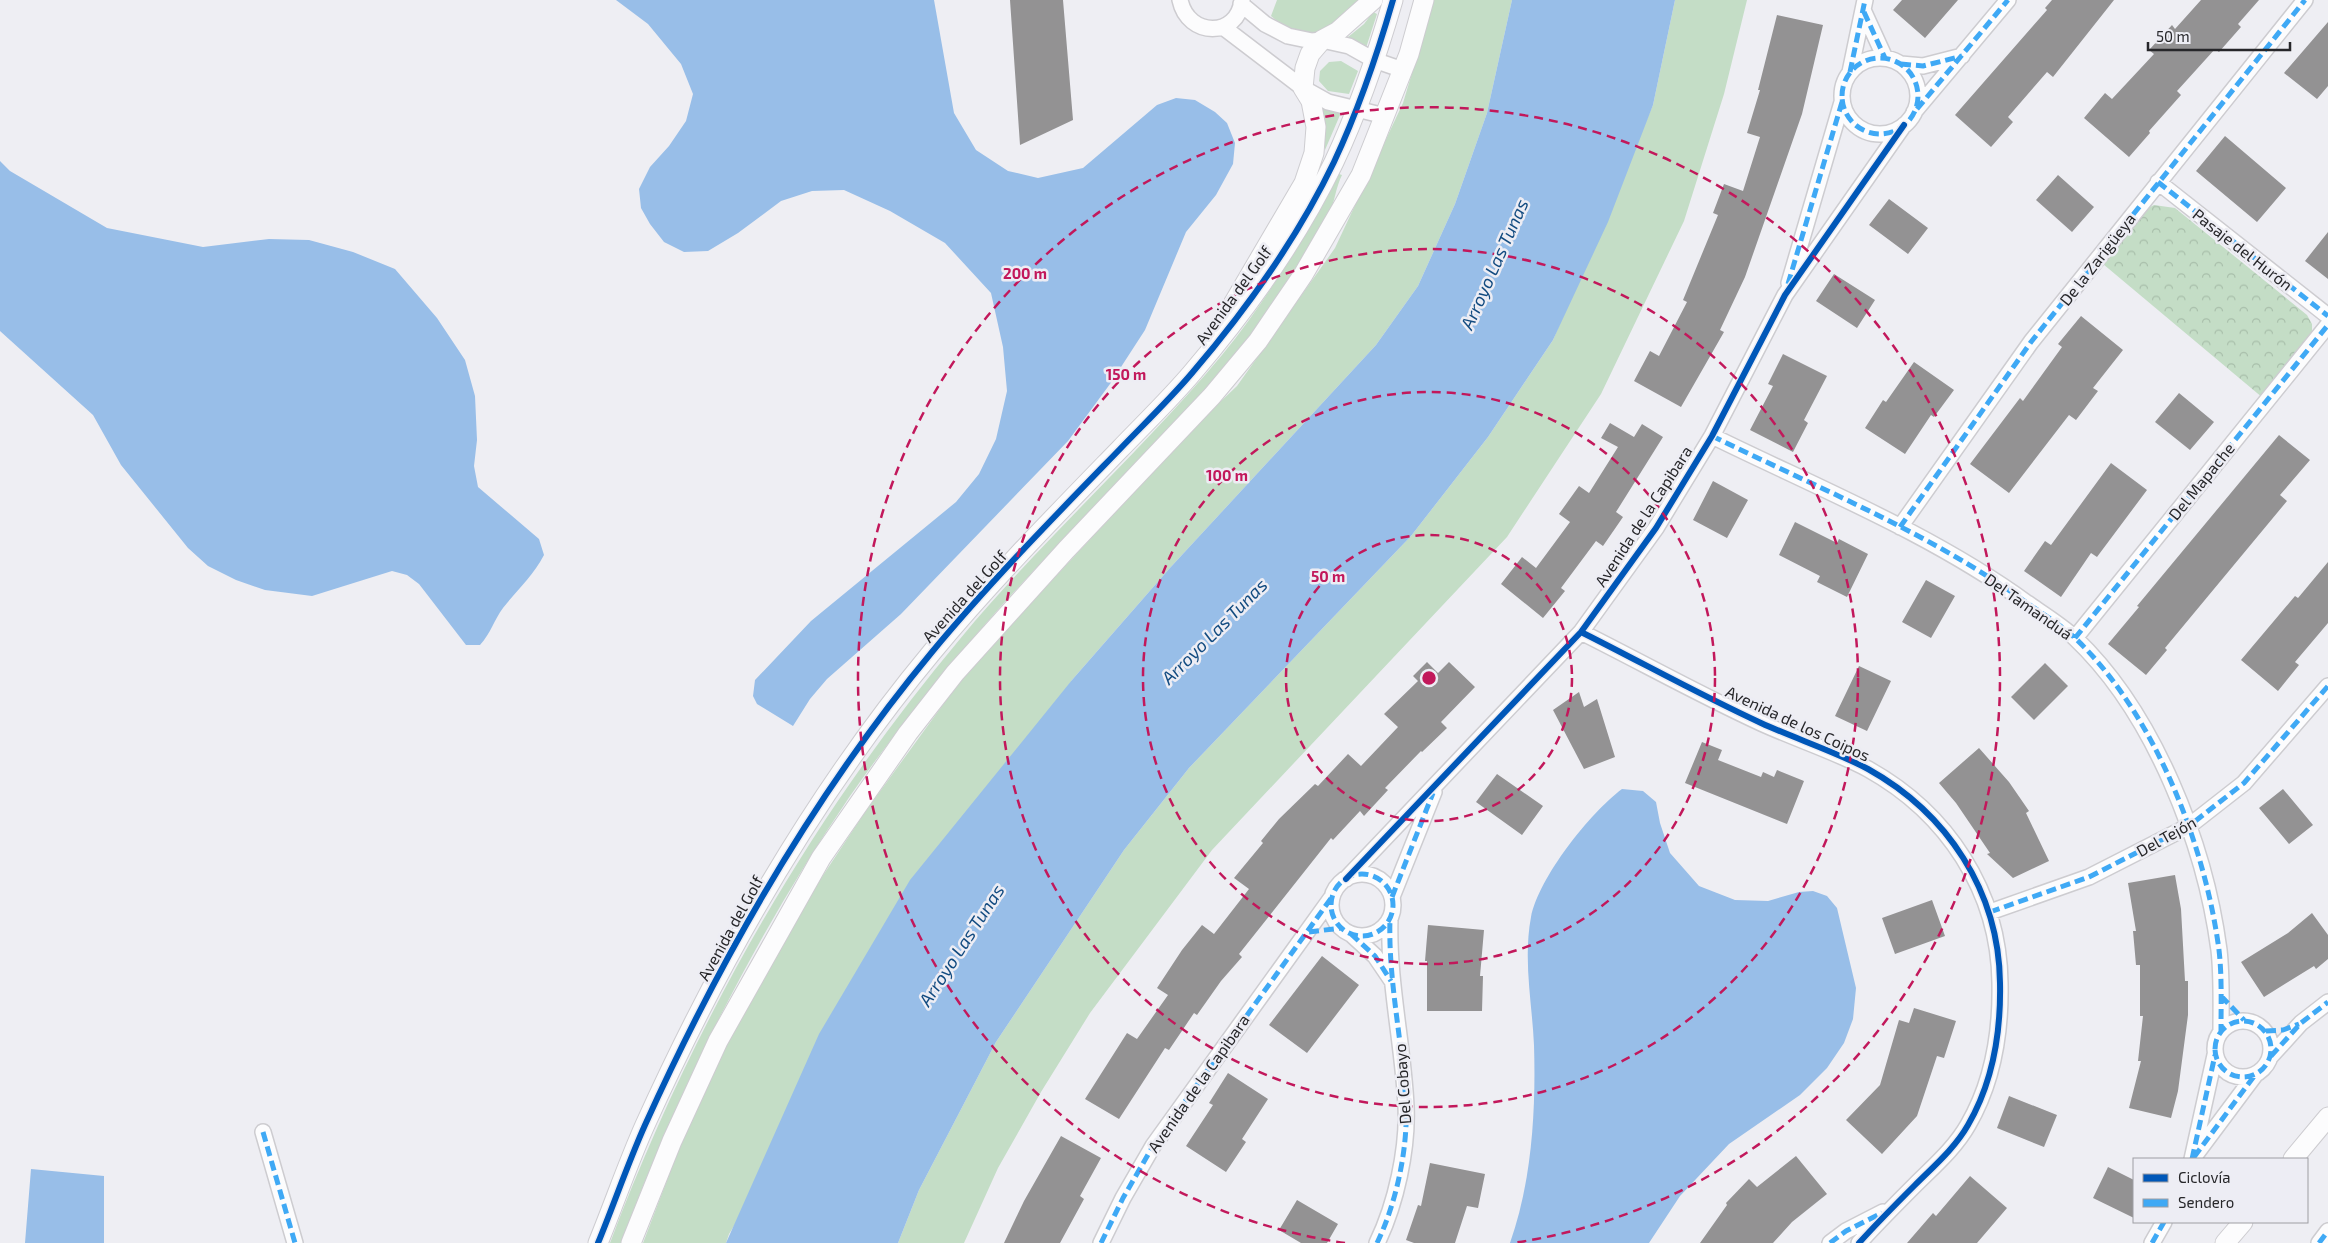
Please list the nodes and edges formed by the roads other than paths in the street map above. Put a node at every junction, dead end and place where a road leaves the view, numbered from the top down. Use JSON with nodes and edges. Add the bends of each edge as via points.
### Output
{"nodes":[{"id":1,"x":1180,"y":0,"type":"edge"},
{"id":2,"x":1373,"y":0,"type":"edge"},
{"id":3,"x":1393,"y":0,"type":"edge"},
{"id":4,"x":1424,"y":0,"type":"edge"},
{"id":5,"x":2008,"y":0,"type":"edge"},
{"id":6,"x":2305,"y":0,"type":"edge"},
{"id":7,"x":1241,"y":2,"type":"edge"},
{"id":8,"x":1865,"y":6,"type":"edge"},
{"id":9,"x":1223,"y":27,"type":"junction"},
{"id":10,"x":1322,"y":40,"type":"junction"},
{"id":11,"x":1962,"y":56,"type":"junction"},
{"id":12,"x":1885,"y":58,"type":"junction"},
{"id":13,"x":1374,"y":60,"type":"junction"},
{"id":14,"x":1901,"y":64,"type":"junction"},
{"id":15,"x":1402,"y":70,"type":"junction"},
{"id":16,"x":1850,"y":72,"type":"junction"},
{"id":17,"x":1303,"y":88,"type":"junction"},
{"id":18,"x":1842,"y":102,"type":"junction"},
{"id":19,"x":1355,"y":108,"type":"junction"},
{"id":20,"x":1914,"y":113,"type":"junction"},
{"id":21,"x":1385,"y":116,"type":"junction"},
{"id":22,"x":1904,"y":125,"type":"junction"},
{"id":23,"x":2158,"y":182,"type":"junction"},
{"id":24,"x":1785,"y":295,"type":"junction"},
{"id":25,"x":2328,"y":316,"type":"edge"},
{"id":26,"x":2328,"y":325,"type":"edge"},
{"id":27,"x":1190,"y":376,"type":"junction"},
{"id":28,"x":1712,"y":436,"type":"junction"},
{"id":29,"x":1900,"y":527,"type":"junction"},
{"id":30,"x":1581,"y":632,"type":"junction"},
{"id":31,"x":2075,"y":638,"type":"junction"},
{"id":32,"x":2328,"y":686,"type":"edge"},
{"id":33,"x":1437,"y":784,"type":"junction"},
{"id":34,"x":2189,"y":826,"type":"junction"},
{"id":35,"x":1346,"y":879,"type":"junction"},
{"id":36,"x":1332,"y":896,"type":"junction"},
{"id":37,"x":1392,"y":897,"type":"junction"},
{"id":38,"x":1990,"y":912,"type":"junction"},
{"id":39,"x":1390,"y":919,"type":"junction"},
{"id":40,"x":1346,"y":931,"type":"junction"},
{"id":41,"x":1309,"y":932,"type":"junction"},
{"id":42,"x":1392,"y":982,"type":"junction"},
{"id":43,"x":2221,"y":996,"type":"junction"},
{"id":44,"x":2328,"y":1002,"type":"edge"},
{"id":45,"x":2244,"y":1020,"type":"junction"},
{"id":46,"x":2301,"y":1024,"type":"junction"},
{"id":47,"x":2221,"y":1031,"type":"junction"},
{"id":48,"x":2266,"y":1031,"type":"junction"},
{"id":49,"x":2215,"y":1055,"type":"junction"},
{"id":50,"x":2271,"y":1056,"type":"junction"},
{"id":51,"x":2255,"y":1075,"type":"junction"},
{"id":52,"x":2328,"y":1117,"type":"edge"},
{"id":53,"x":263,"y":1132,"type":"dead end"},
{"id":54,"x":2192,"y":1158,"type":"edge"},
{"id":55,"x":2193,"y":1158,"type":"edge"},
{"id":56,"x":2295,"y":1158,"type":"edge"},
{"id":57,"x":1891,"y":1208,"type":"junction"},
{"id":58,"x":2163,"y":1223,"type":"edge"},
{"id":59,"x":2242,"y":1223,"type":"edge"},
{"id":60,"x":2328,"y":1231,"type":"edge"},
{"id":61,"x":295,"y":1243,"type":"edge"},
{"id":62,"x":598,"y":1243,"type":"edge"},
{"id":63,"x":631,"y":1243,"type":"edge"},
{"id":64,"x":1101,"y":1243,"type":"edge"},
{"id":65,"x":1377,"y":1243,"type":"edge"},
{"id":66,"x":1830,"y":1243,"type":"edge"},
{"id":67,"x":1859,"y":1243,"type":"edge"},
{"id":68,"x":2152,"y":1243,"type":"edge"},
{"id":69,"x":2225,"y":1243,"type":"edge"},
{"id":70,"x":2319,"y":1243,"type":"edge"}],
"edges":[{"from":1,"to":9,"type":"street","via":[[1189,20],[1200,27]]},
{"from":2,"to":10,"type":"street","via":[[1337,32]]},
{"from":3,"to":13,"type":"street","name":"Avenida del Golf"},
{"from":4,"to":15,"type":"street"},
{"from":5,"to":11,"type":"street","name":"Avenida de la Capibara"},
{"from":6,"to":23,"type":"street","name":"De la Zarigüeya"},
{"from":7,"to":9,"type":"street","via":[[1233,20]]},
{"from":7,"to":10,"type":"street","via":[[1265,24],[1288,36]]},
{"from":8,"to":12,"type":"street","name":"Avenida de la Capibara"},
{"from":8,"to":16,"type":"street","name":"Avenida de la Capibara"},
{"from":9,"to":17,"type":"street"},
{"from":10,"to":13,"type":"street","via":[[1349,46]]},
{"from":10,"to":17,"type":"street","via":[[1310,54]]},
{"from":11,"to":14,"type":"street","via":[[1923,66]]},
{"from":11,"to":20,"type":"street","name":"Avenida de la Capibara"},
{"from":12,"to":14,"type":"street"},
{"from":12,"to":16,"type":"street","via":[[1872,59]]},
{"from":13,"to":15,"type":"street"},
{"from":13,"to":19,"type":"street","name":"Avenida del Golf"},
{"from":14,"to":20,"type":"street","via":[[1915,81],[1917,102]]},
{"from":15,"to":21,"type":"street"},
{"from":16,"to":18,"type":"street","name":"Avenida de la Capibara","via":[[1842,92]]},
{"from":17,"to":19,"type":"street","via":[[1328,102]]},
{"from":17,"to":27,"type":"street","via":[[1311,100],[1316,127],[1314,153],[1304,182]]},
{"from":18,"to":22,"type":"street","name":"Avenida de la Capibara","via":[[1855,124],[1866,131],[1879,134]]},
{"from":18,"to":24,"type":"street","name":"Avenida de la Capibara"},
{"from":19,"to":21,"type":"street"},
{"from":19,"to":27,"type":"street","name":"Avenida del Golf","via":[[1333,162],[1278,259],[1233,323]]},
{"from":20,"to":22,"type":"street","name":"Avenida de la Capibara"},
{"from":21,"to":63,"type":"street","via":[[1357,183],[1303,275],[1258,341],[1212,396],[1060,556],[955,673],[821,858],[718,1041],[672,1140]]},
{"from":22,"to":24,"type":"street","name":"Avenida de la Capibara"},
{"from":23,"to":25,"type":"street","name":"Pasaje del Hurón"},
{"from":23,"to":29,"type":"street","name":"De la Zarigüeya","via":[[2031,342]]},
{"from":24,"to":28,"type":"street","name":"Avenida de la Capibara"},
{"from":26,"to":31,"type":"street","name":"Del Mapache"},
{"from":27,"to":62,"type":"street","name":"Avenida del Golf","via":[[1044,529],[931,654],[795,842],[690,1028],[644,1129]]},
{"from":28,"to":29,"type":"street","name":"Del Tamanduá"},
{"from":28,"to":30,"type":"street","name":"Avenida de la Capibara","via":[[1656,528]]},
{"from":29,"to":31,"type":"street","name":"Del Tamanduá","via":[[1996,581]]},
{"from":30,"to":33,"type":"street","name":"Avenida de la Capibara"},
{"from":30,"to":38,"type":"street","name":"Avenida de los Coipos","via":[[1760,722],[1867,769],[1893,786],[1926,809],[1957,846]]},
{"from":31,"to":34,"type":"street","name":"Del Tamanduá","via":[[2103,670],[2145,732],[2168,774]]},
{"from":32,"to":34,"type":"street","name":"Del Tejón","via":[[2244,782]]},
{"from":33,"to":35,"type":"street","name":"Avenida de la Capibara"},
{"from":33,"to":37,"type":"street","name":"Avenida de la Capibara"},
{"from":34,"to":38,"type":"street","name":"Del Tejón","via":[[2089,877]]},
{"from":34,"to":43,"type":"street","name":"Del Tamanduá","via":[[2214,915],[2220,953]]},
{"from":35,"to":36,"type":"street","name":"Avenida de la Capibara"},
{"from":35,"to":37,"type":"street","via":[[1364,874],[1374,876],[1382,881]]},
{"from":36,"to":40,"type":"street","via":[[1332,913]]},
{"from":36,"to":41,"type":"street","name":"Avenida de la Capibara"},
{"from":37,"to":39,"type":"street","name":"Avenida de la Capibara"},
{"from":38,"to":57,"type":"street","name":"Avenida de los Coipos","via":[[2000,966],[2001,1005],[1998,1044],[1989,1074],[1968,1126],[1946,1154]]},
{"from":39,"to":40,"type":"street","via":[[1384,927],[1368,935]]},
{"from":39,"to":42,"type":"street","name":"Del Cobayo"},
{"from":40,"to":41,"type":"street"},
{"from":40,"to":42,"type":"street","name":"Del Cobayo","via":[[1375,956]]},
{"from":41,"to":64,"type":"street","name":"Avenida de la Capibara","via":[[1248,1011],[1153,1146]]},
{"from":42,"to":65,"type":"street","name":"Del Cobayo","via":[[1406,1107],[1398,1184],[1387,1223]]},
{"from":43,"to":45,"type":"street"},
{"from":43,"to":47,"type":"street","name":"Del Tamanduá"},
{"from":44,"to":46,"type":"street"},
{"from":45,"to":47,"type":"street","via":[[2235,1021]]},
{"from":45,"to":48,"type":"street"},
{"from":46,"to":48,"type":"street"},
{"from":46,"to":50,"type":"street"},
{"from":47,"to":49,"type":"street"},
{"from":48,"to":50,"type":"street"},
{"from":49,"to":51,"type":"street","via":[[2230,1074],[2239,1077]]},
{"from":49,"to":54,"type":"street"},
{"from":50,"to":51,"type":"street","via":[[2263,1070]]},
{"from":51,"to":55,"type":"street"},
{"from":52,"to":56,"type":"street"},
{"from":53,"to":61,"type":"street"},
{"from":57,"to":66,"type":"street","name":"Avenida de los Coipos"},
{"from":57,"to":67,"type":"street","name":"Avenida de los Coipos"},
{"from":58,"to":68,"type":"street"},
{"from":59,"to":69,"type":"street"},
{"from":60,"to":70,"type":"street"}]}
